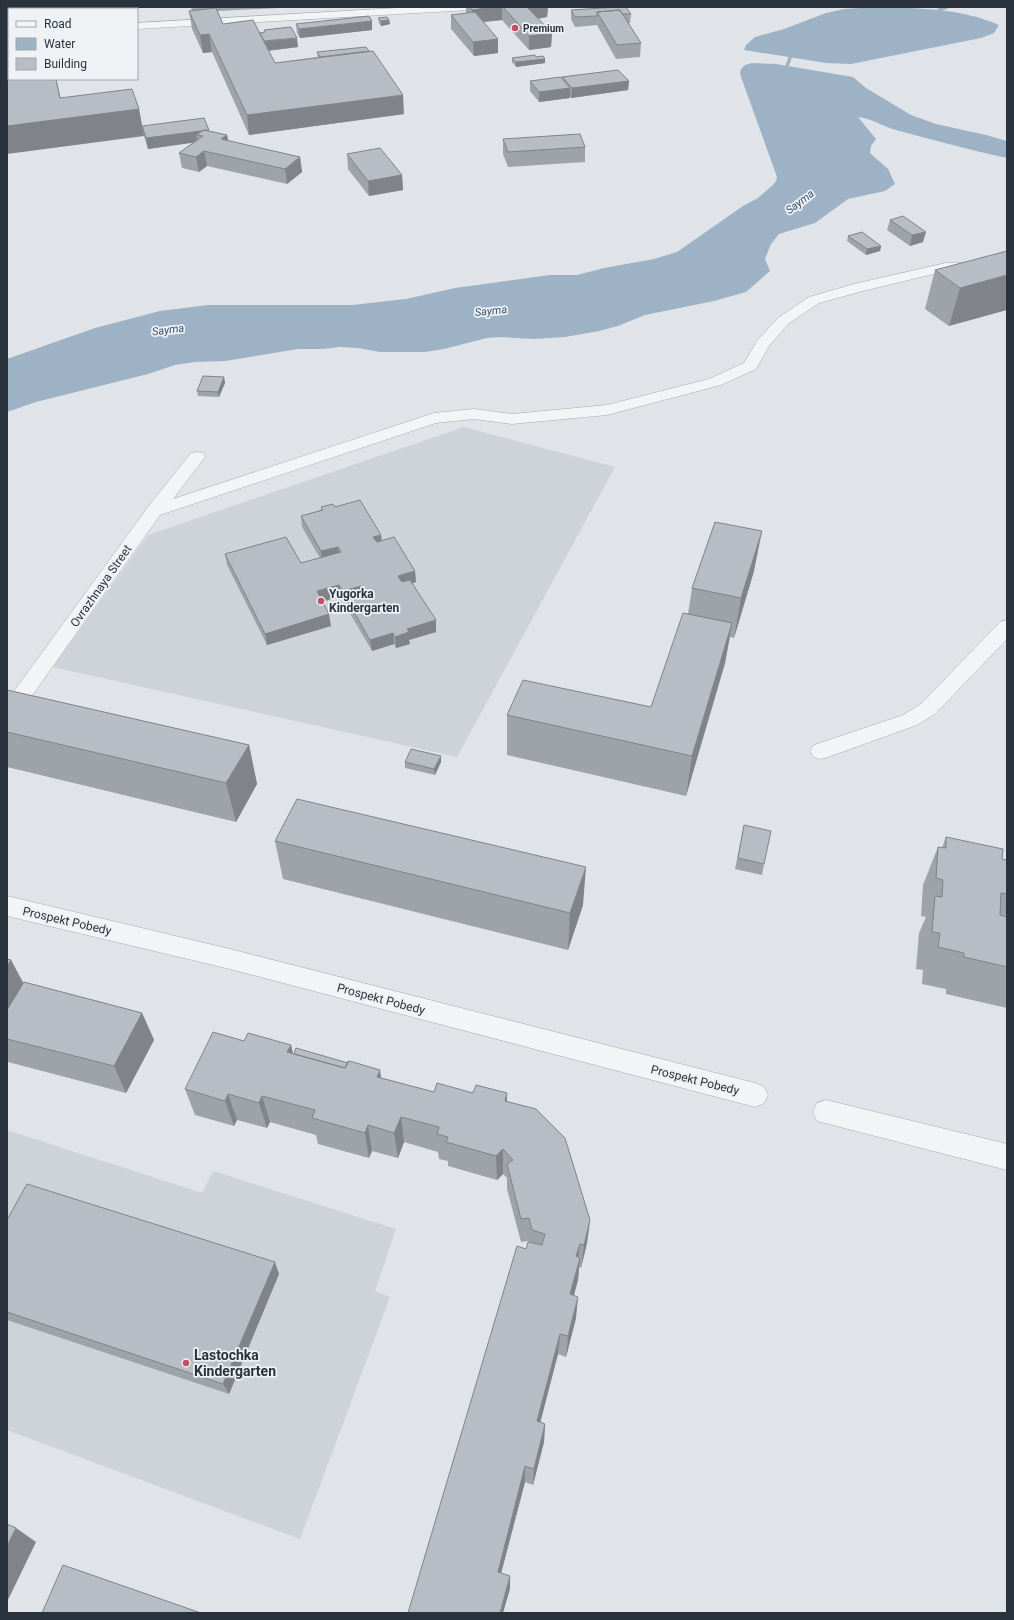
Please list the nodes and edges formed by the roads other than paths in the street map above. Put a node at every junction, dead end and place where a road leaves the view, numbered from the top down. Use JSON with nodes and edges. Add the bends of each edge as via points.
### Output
{"nodes":[{"id":1,"x":470,"y":7,"type":"edge"},
{"id":2,"x":138,"y":26,"type":"edge"},
{"id":3,"x":1007,"y":267,"type":"edge"},
{"id":4,"x":197,"y":457,"type":"dead end"},
{"id":5,"x":154,"y":511,"type":"junction"},
{"id":6,"x":1007,"y":627,"type":"edge"},
{"id":7,"x":7,"y":716,"type":"edge"},
{"id":8,"x":821,"y":751,"type":"dead end"},
{"id":9,"x":7,"y":906,"type":"edge"},
{"id":10,"x":755,"y":1095,"type":"dead end"},
{"id":11,"x":826,"y":1112,"type":"dead end"},
{"id":12,"x":1007,"y":1157,"type":"edge"}],
"edges":[{"from":1,"to":2,"type":"street"},
{"from":3,"to":5,"type":"street","via":[[946,267],[814,300],[783,321],[762,344],[750,366],[715,382],[607,410],[512,418],[474,414],[434,418]]},
{"from":4,"to":5,"type":"street","name":"Ovrazhnaya Street"},
{"from":5,"to":7,"type":"street","name":"Ovrazhnaya Street"},
{"from":6,"to":8,"type":"street","via":[[928,709],[910,720]]},
{"from":9,"to":10,"type":"street","name":"Prospekt Pobedy","via":[[230,960]]},
{"from":11,"to":12,"type":"street"}]}
